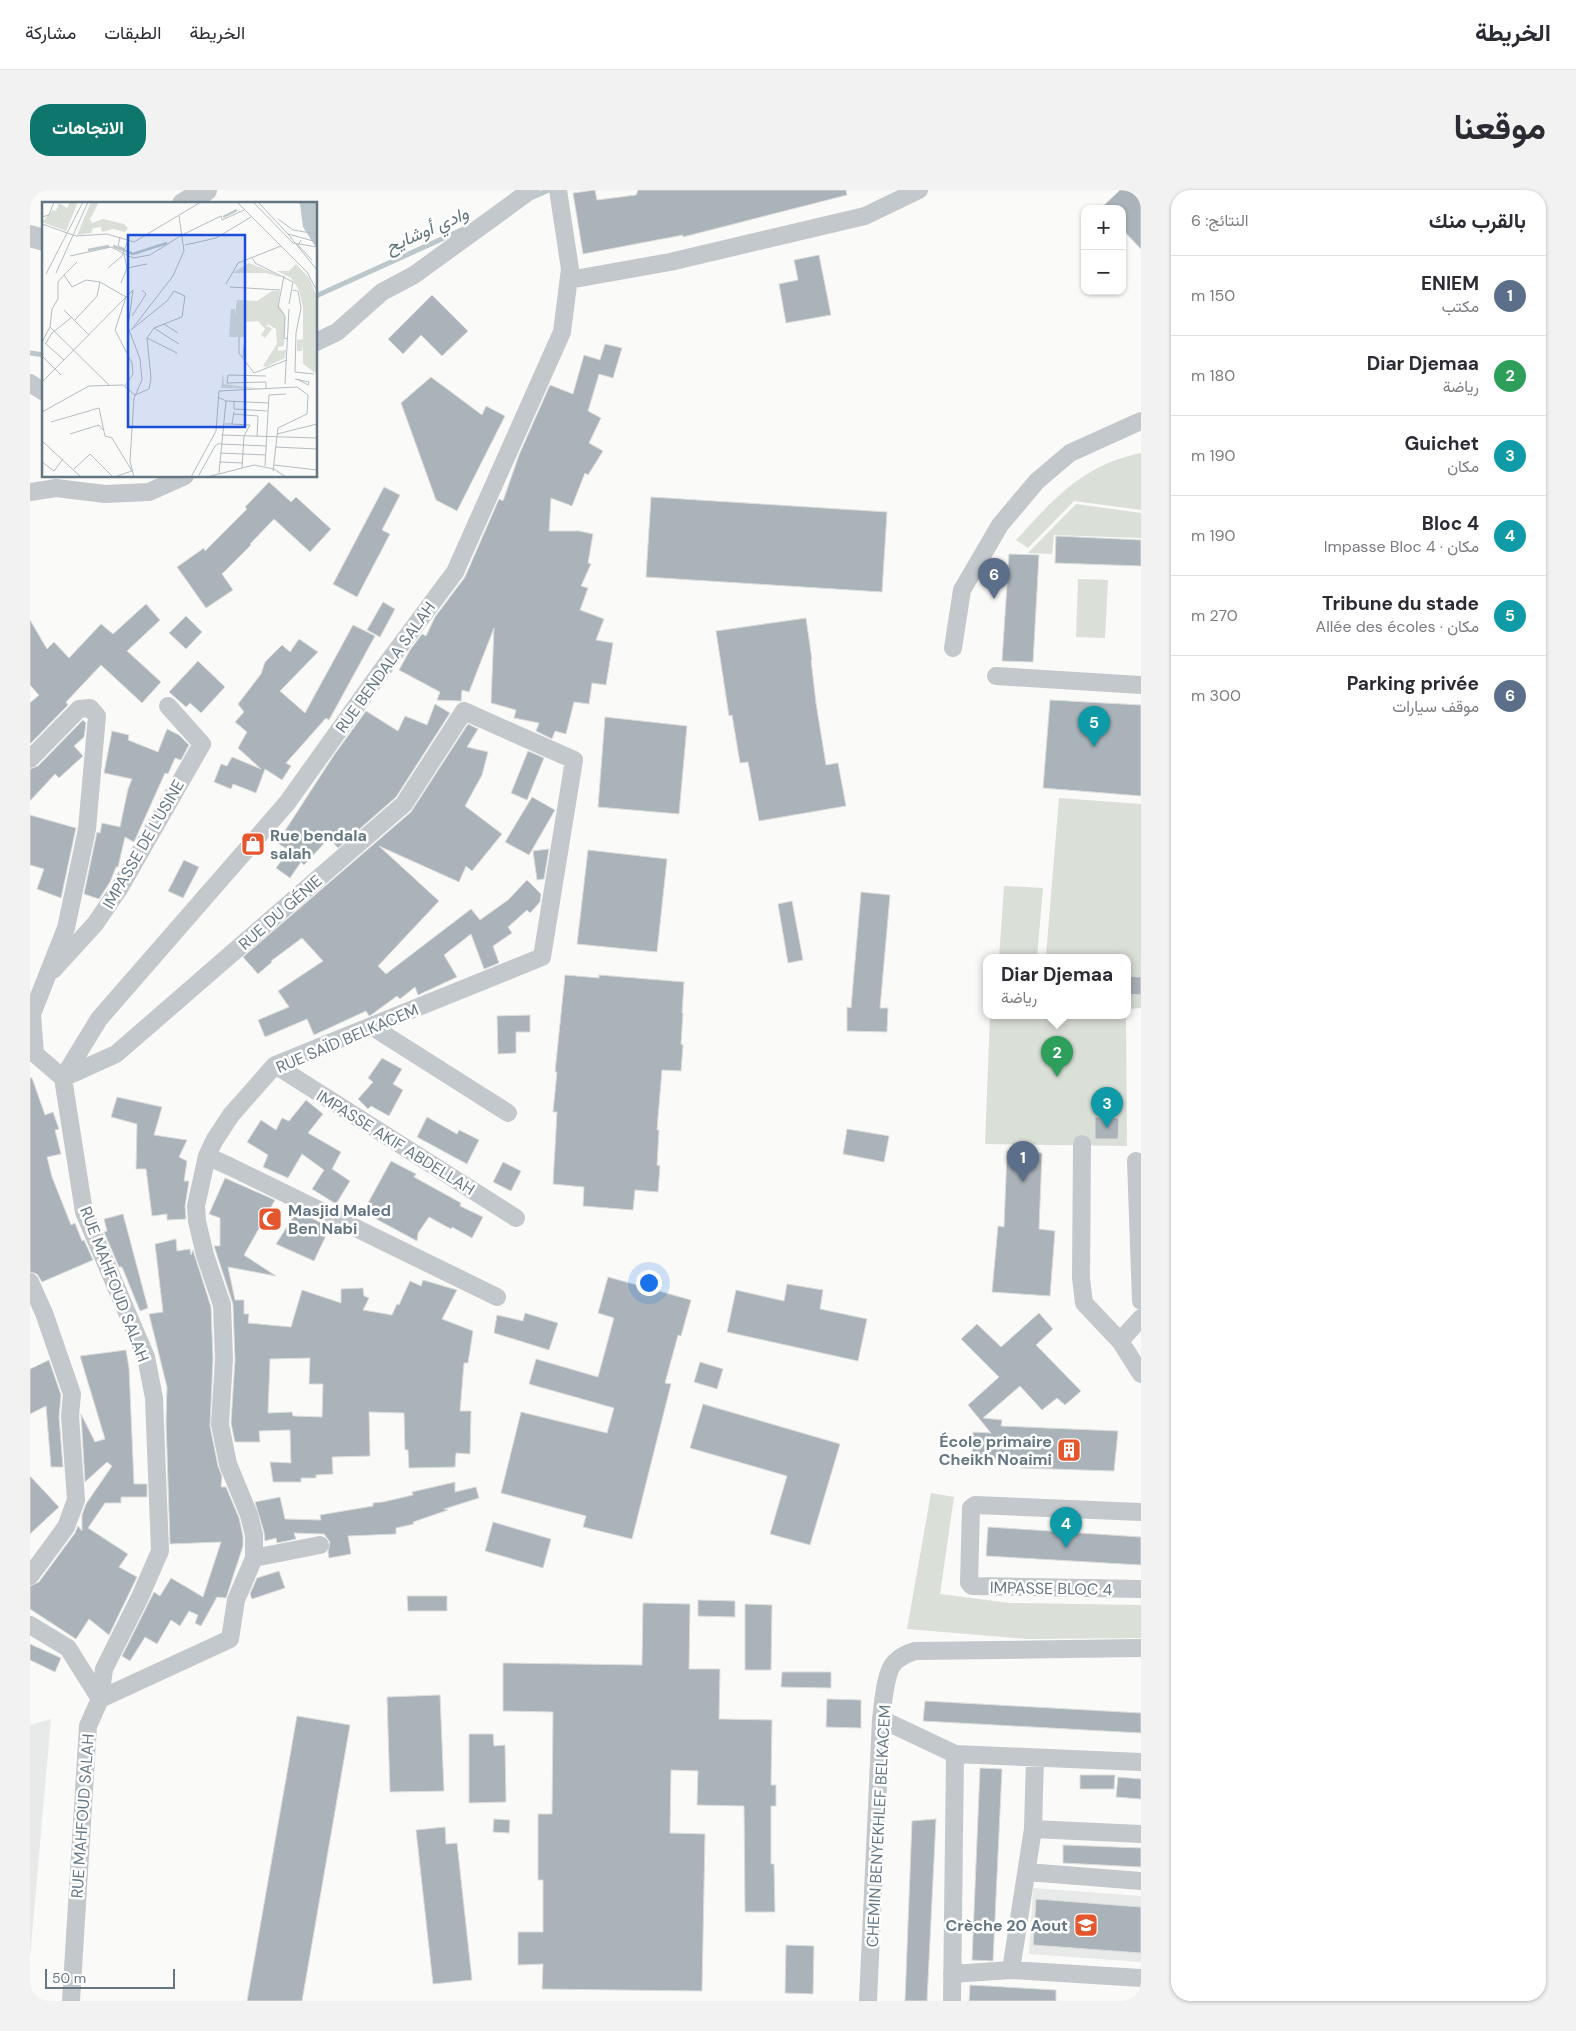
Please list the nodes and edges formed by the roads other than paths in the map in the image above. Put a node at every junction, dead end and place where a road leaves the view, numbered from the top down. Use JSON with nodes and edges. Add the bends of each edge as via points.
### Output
{"nodes":[{"id":1,"x":206,"y":190,"type":"edge"},
{"id":2,"x":531,"y":190,"type":"edge"},
{"id":3,"x":558,"y":190,"type":"edge"},
{"id":4,"x":919,"y":190,"type":"edge"},
{"id":5,"x":186,"y":202,"type":"edge"},
{"id":6,"x":569,"y":280,"type":"junction"},
{"id":7,"x":318,"y":341,"type":"edge"},
{"id":8,"x":30,"y":383,"type":"edge"},
{"id":9,"x":42,"y":391,"type":"edge"},
{"id":10,"x":1137,"y":425,"type":"edge"},
{"id":11,"x":180,"y":478,"type":"edge"},
{"id":12,"x":30,"y":492,"type":"edge"},
{"id":13,"x":953,"y":648,"type":"dead end"},
{"id":14,"x":996,"y":676,"type":"dead end"},
{"id":15,"x":1141,"y":685,"type":"edge"},
{"id":16,"x":168,"y":706,"type":"dead end"},
{"id":17,"x":30,"y":759,"type":"edge"},
{"id":18,"x":574,"y":760,"type":"joint"},
{"id":19,"x":45,"y":978,"type":"junction"},
{"id":20,"x":371,"y":1026,"type":"junction"},
{"id":21,"x":275,"y":1065,"type":"junction"},
{"id":22,"x":63,"y":1078,"type":"junction"},
{"id":23,"x":508,"y":1113,"type":"dead end"},
{"id":24,"x":1082,"y":1144,"type":"dead end"},
{"id":25,"x":207,"y":1156,"type":"junction"},
{"id":26,"x":1136,"y":1161,"type":"dead end"},
{"id":27,"x":516,"y":1218,"type":"dead end"},
{"id":28,"x":30,"y":1282,"type":"edge"},
{"id":29,"x":497,"y":1297,"type":"dead end"},
{"id":30,"x":1141,"y":1301,"type":"edge"},
{"id":31,"x":1141,"y":1318,"type":"edge"},
{"id":32,"x":1120,"y":1341,"type":"junction"},
{"id":33,"x":1141,"y":1374,"type":"edge"},
{"id":34,"x":1141,"y":1512,"type":"edge"},
{"id":35,"x":320,"y":1545,"type":"dead end"},
{"id":36,"x":254,"y":1558,"type":"junction"},
{"id":37,"x":30,"y":1576,"type":"edge"},
{"id":38,"x":1141,"y":1589,"type":"edge"},
{"id":39,"x":30,"y":1625,"type":"edge"},
{"id":40,"x":1141,"y":1648,"type":"edge"},
{"id":41,"x":100,"y":1699,"type":"junction"},
{"id":42,"x":881,"y":1719,"type":"junction"},
{"id":43,"x":955,"y":1754,"type":"junction"},
{"id":44,"x":1035,"y":1758,"type":"junction"},
{"id":45,"x":1141,"y":1762,"type":"edge"},
{"id":46,"x":1033,"y":1829,"type":"junction"},
{"id":47,"x":1141,"y":1834,"type":"edge"},
{"id":48,"x":1027,"y":1872,"type":"junction"},
{"id":49,"x":1141,"y":1880,"type":"edge"},
{"id":50,"x":1011,"y":1970,"type":"junction"},
{"id":51,"x":952,"y":1974,"type":"junction"},
{"id":52,"x":1141,"y":1978,"type":"edge"},
{"id":53,"x":71,"y":2001,"type":"edge"},
{"id":54,"x":868,"y":2001,"type":"edge"},
{"id":55,"x":952,"y":2001,"type":"edge"}],
"edges":[{"from":1,"to":5,"type":"street"},
{"from":2,"to":7,"type":"street","via":[[414,275],[382,292],[337,332]]},
{"from":3,"to":6,"type":"street","name":"RUE BENDALA SALAH"},
{"from":4,"to":6,"type":"street","via":[[865,216],[670,262]]},
{"from":6,"to":22,"type":"street","name":"RUE BENDALA SALAH","via":[[562,332],[455,572],[287,804],[99,1019]]},
{"from":8,"to":9,"type":"street"},
{"from":10,"to":13,"type":"street","via":[[1070,453],[1036,481],[1000,525],[962,590]]},
{"from":11,"to":12,"type":"street","via":[[149,492],[105,494],[56,488]]},
{"from":14,"to":15,"type":"street"},
{"from":16,"to":19,"type":"street","name":"IMPASSE DE L'USINE","via":[[202,744],[95,924]]},
{"from":17,"to":19,"type":"street","via":[[79,709],[90,708],[98,716],[86,829],[66,928]]},
{"from":18,"to":20,"type":"street","name":"RUE SAÏD BELKACEM","via":[[542,957]]},
{"from":18,"to":22,"type":"street","name":"RUE DU GÉNIE","via":[[464,711],[404,804],[116,1054]]},
{"from":19,"to":22,"type":"street","via":[[32,1014],[35,1054]]},
{"from":20,"to":21,"type":"street","name":"RUE SAÏD BELKACEM"},
{"from":20,"to":23,"type":"street"},
{"from":21,"to":25,"type":"street","name":"RUE SAÏD BELKACEM","via":[[232,1115]]},
{"from":21,"to":27,"type":"street","name":"IMPASSE AKIF ABDELLAH"},
{"from":22,"to":41,"type":"street","name":"RUE MAHFOUD SALAH","via":[[84,1212],[146,1357],[154,1398],[160,1551],[104,1669]]},
{"from":24,"to":32,"type":"street","via":[[1081,1278],[1084,1303]]},
{"from":25,"to":29,"type":"street"},
{"from":25,"to":36,"type":"street","name":"RUE SAÏD BELKACEM","via":[[196,1206],[205,1255],[222,1304],[224,1359],[220,1424],[228,1464],[254,1535]]},
{"from":26,"to":30,"type":"street"},
{"from":28,"to":37,"type":"street","via":[[72,1394],[70,1416],[76,1500],[66,1527]]},
{"from":31,"to":32,"type":"street"},
{"from":32,"to":33,"type":"street"},
{"from":34,"to":38,"type":"street","name":"IMPASSE BLOC 4","via":[[975,1505],[971,1508],[969,1584]]},
{"from":35,"to":36,"type":"street"},
{"from":36,"to":41,"type":"street","name":"RUE SAÏD BELKACEM","via":[[236,1600],[230,1638]]},
{"from":39,"to":41,"type":"street","via":[[68,1648]]},
{"from":40,"to":42,"type":"street","name":"CHEMIN BENYEKHLEF BELKACEM","via":[[916,1651],[893,1663],[888,1674]]},
{"from":41,"to":53,"type":"street","name":"RUE MAHFOUD SALAH","via":[[88,1726]]},
{"from":42,"to":43,"type":"street"},
{"from":42,"to":54,"type":"street","name":"CHEMIN BENYEKHLEF BELKACEM"},
{"from":43,"to":44,"type":"street"},
{"from":43,"to":51,"type":"street"},
{"from":44,"to":45,"type":"street"},
{"from":44,"to":46,"type":"street"},
{"from":46,"to":47,"type":"street"},
{"from":46,"to":48,"type":"street"},
{"from":48,"to":49,"type":"street"},
{"from":48,"to":50,"type":"street"},
{"from":50,"to":51,"type":"street"},
{"from":50,"to":52,"type":"street"},
{"from":51,"to":55,"type":"street"}]}
